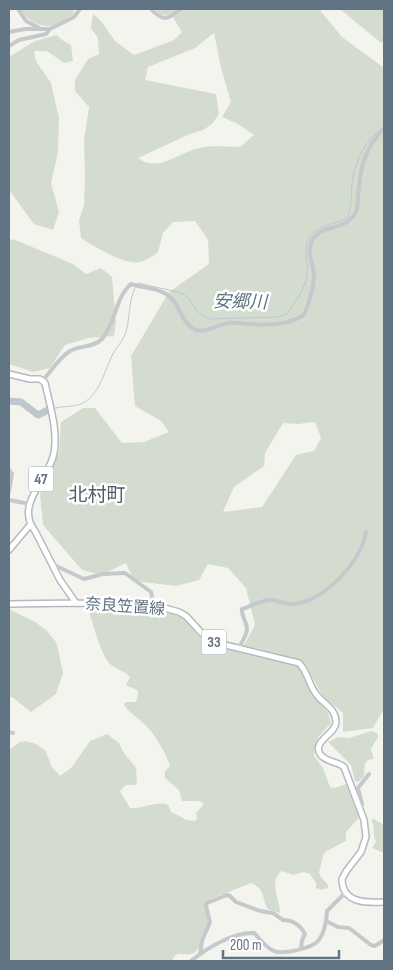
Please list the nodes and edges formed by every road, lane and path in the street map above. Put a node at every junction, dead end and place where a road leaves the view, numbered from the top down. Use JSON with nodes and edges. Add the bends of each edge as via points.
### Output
{"nodes":[{"id":1,"x":18,"y":9,"type":"edge"},
{"id":2,"x":151,"y":9,"type":"edge"},
{"id":3,"x":180,"y":9,"type":"edge"},
{"id":4,"x":77,"y":10,"type":"edge"},
{"id":5,"x":39,"y":28,"type":"junction"},
{"id":6,"x":50,"y":29,"type":"junction"},
{"id":7,"x":9,"y":32,"type":"edge"},
{"id":8,"x":9,"y":46,"type":"edge"},
{"id":9,"x":384,"y":130,"type":"edge"},
{"id":10,"x":9,"y":374,"type":"edge"},
{"id":11,"x":44,"y":380,"type":"junction"},
{"id":12,"x":9,"y":470,"type":"edge"},
{"id":13,"x":9,"y":492,"type":"edge"},
{"id":14,"x":9,"y":500,"type":"edge"},
{"id":15,"x":30,"y":504,"type":"junction"},
{"id":16,"x":30,"y":525,"type":"junction"},
{"id":17,"x":366,"y":532,"type":"dead end"},
{"id":18,"x":9,"y":550,"type":"edge"},
{"id":19,"x":52,"y":564,"type":"junction"},
{"id":20,"x":76,"y":603,"type":"junction"},
{"id":21,"x":9,"y":604,"type":"edge"},
{"id":22,"x":154,"y":605,"type":"junction"},
{"id":23,"x":239,"y":648,"type":"junction"},
{"id":24,"x":369,"y":774,"type":"dead end"},
{"id":25,"x":360,"y":809,"type":"junction"},
{"id":26,"x":345,"y":894,"type":"junction"},
{"id":27,"x":384,"y":902,"type":"edge"},
{"id":28,"x":326,"y":921,"type":"junction"},
{"id":29,"x":384,"y":940,"type":"edge"},
{"id":30,"x":301,"y":948,"type":"junction"},
{"id":31,"x":200,"y":954,"type":"junction"},
{"id":32,"x":191,"y":961,"type":"edge"}],
"edges":[{"from":1,"to":5,"type":"street","via":[[26,21]]},
{"from":2,"to":3,"type":"street","via":[[159,17],[166,18]]},
{"from":4,"to":6,"type":"street","via":[[69,21]]},
{"from":5,"to":6,"type":"street"},
{"from":5,"to":7,"type":"street"},
{"from":6,"to":8,"type":"street","via":[[46,34],[18,40]]},
{"from":9,"to":11,"type":"street","via":[[376,137],[361,168],[354,216],[348,222],[315,235],[311,241],[314,278],[304,315],[269,324],[229,323],[197,330],[183,318],[172,298],[165,293],[131,284],[126,288],[101,340],[70,351]]},
{"from":10,"to":11,"type":"main road"},
{"from":11,"to":15,"type":"main road","number":"47","via":[[55,428],[54,455]]},
{"from":12,"to":13,"type":"street","via":[[12,474]]},
{"from":14,"to":15,"type":"street"},
{"from":15,"to":16,"type":"main road","number":"47"},
{"from":16,"to":18,"type":"main road"},
{"from":16,"to":19,"type":"main road"},
{"from":17,"to":23,"type":"street","via":[[358,553],[328,590],[295,604],[266,600],[242,609],[247,631]]},
{"from":19,"to":20,"type":"main road"},
{"from":19,"to":22,"type":"street","via":[[84,579],[125,573],[151,592]]},
{"from":20,"to":21,"type":"main road","name":"奈良笠置線","number":"33"},
{"from":20,"to":22,"type":"main road","name":"奈良笠置線","number":"33"},
{"from":22,"to":23,"type":"main road","name":"奈良笠置線","number":"33","via":[[179,612],[210,641]]},
{"from":23,"to":25,"type":"main road","name":"奈良笠置線","number":"33","via":[[299,663],[305,670],[316,695],[329,706],[336,721],[332,731],[319,744],[319,753],[344,767]]},
{"from":24,"to":25,"type":"street","via":[[358,788]]},
{"from":25,"to":26,"type":"main road","name":"奈良笠置線","number":"33","via":[[366,837],[361,852],[342,879]]},
{"from":26,"to":27,"type":"main road","via":[[362,902]]},
{"from":26,"to":28,"type":"street","via":[[327,911]]},
{"from":28,"to":29,"type":"street","via":[[354,930],[371,945]]},
{"from":28,"to":30,"type":"street","via":[[318,941]]},
{"from":30,"to":31,"type":"street","via":[[278,953],[268,948],[254,933],[245,933]]},
{"from":30,"to":31,"type":"street","via":[[305,934],[294,922],[236,902],[227,895],[207,903],[210,922]]},
{"from":31,"to":32,"type":"street"}]}
